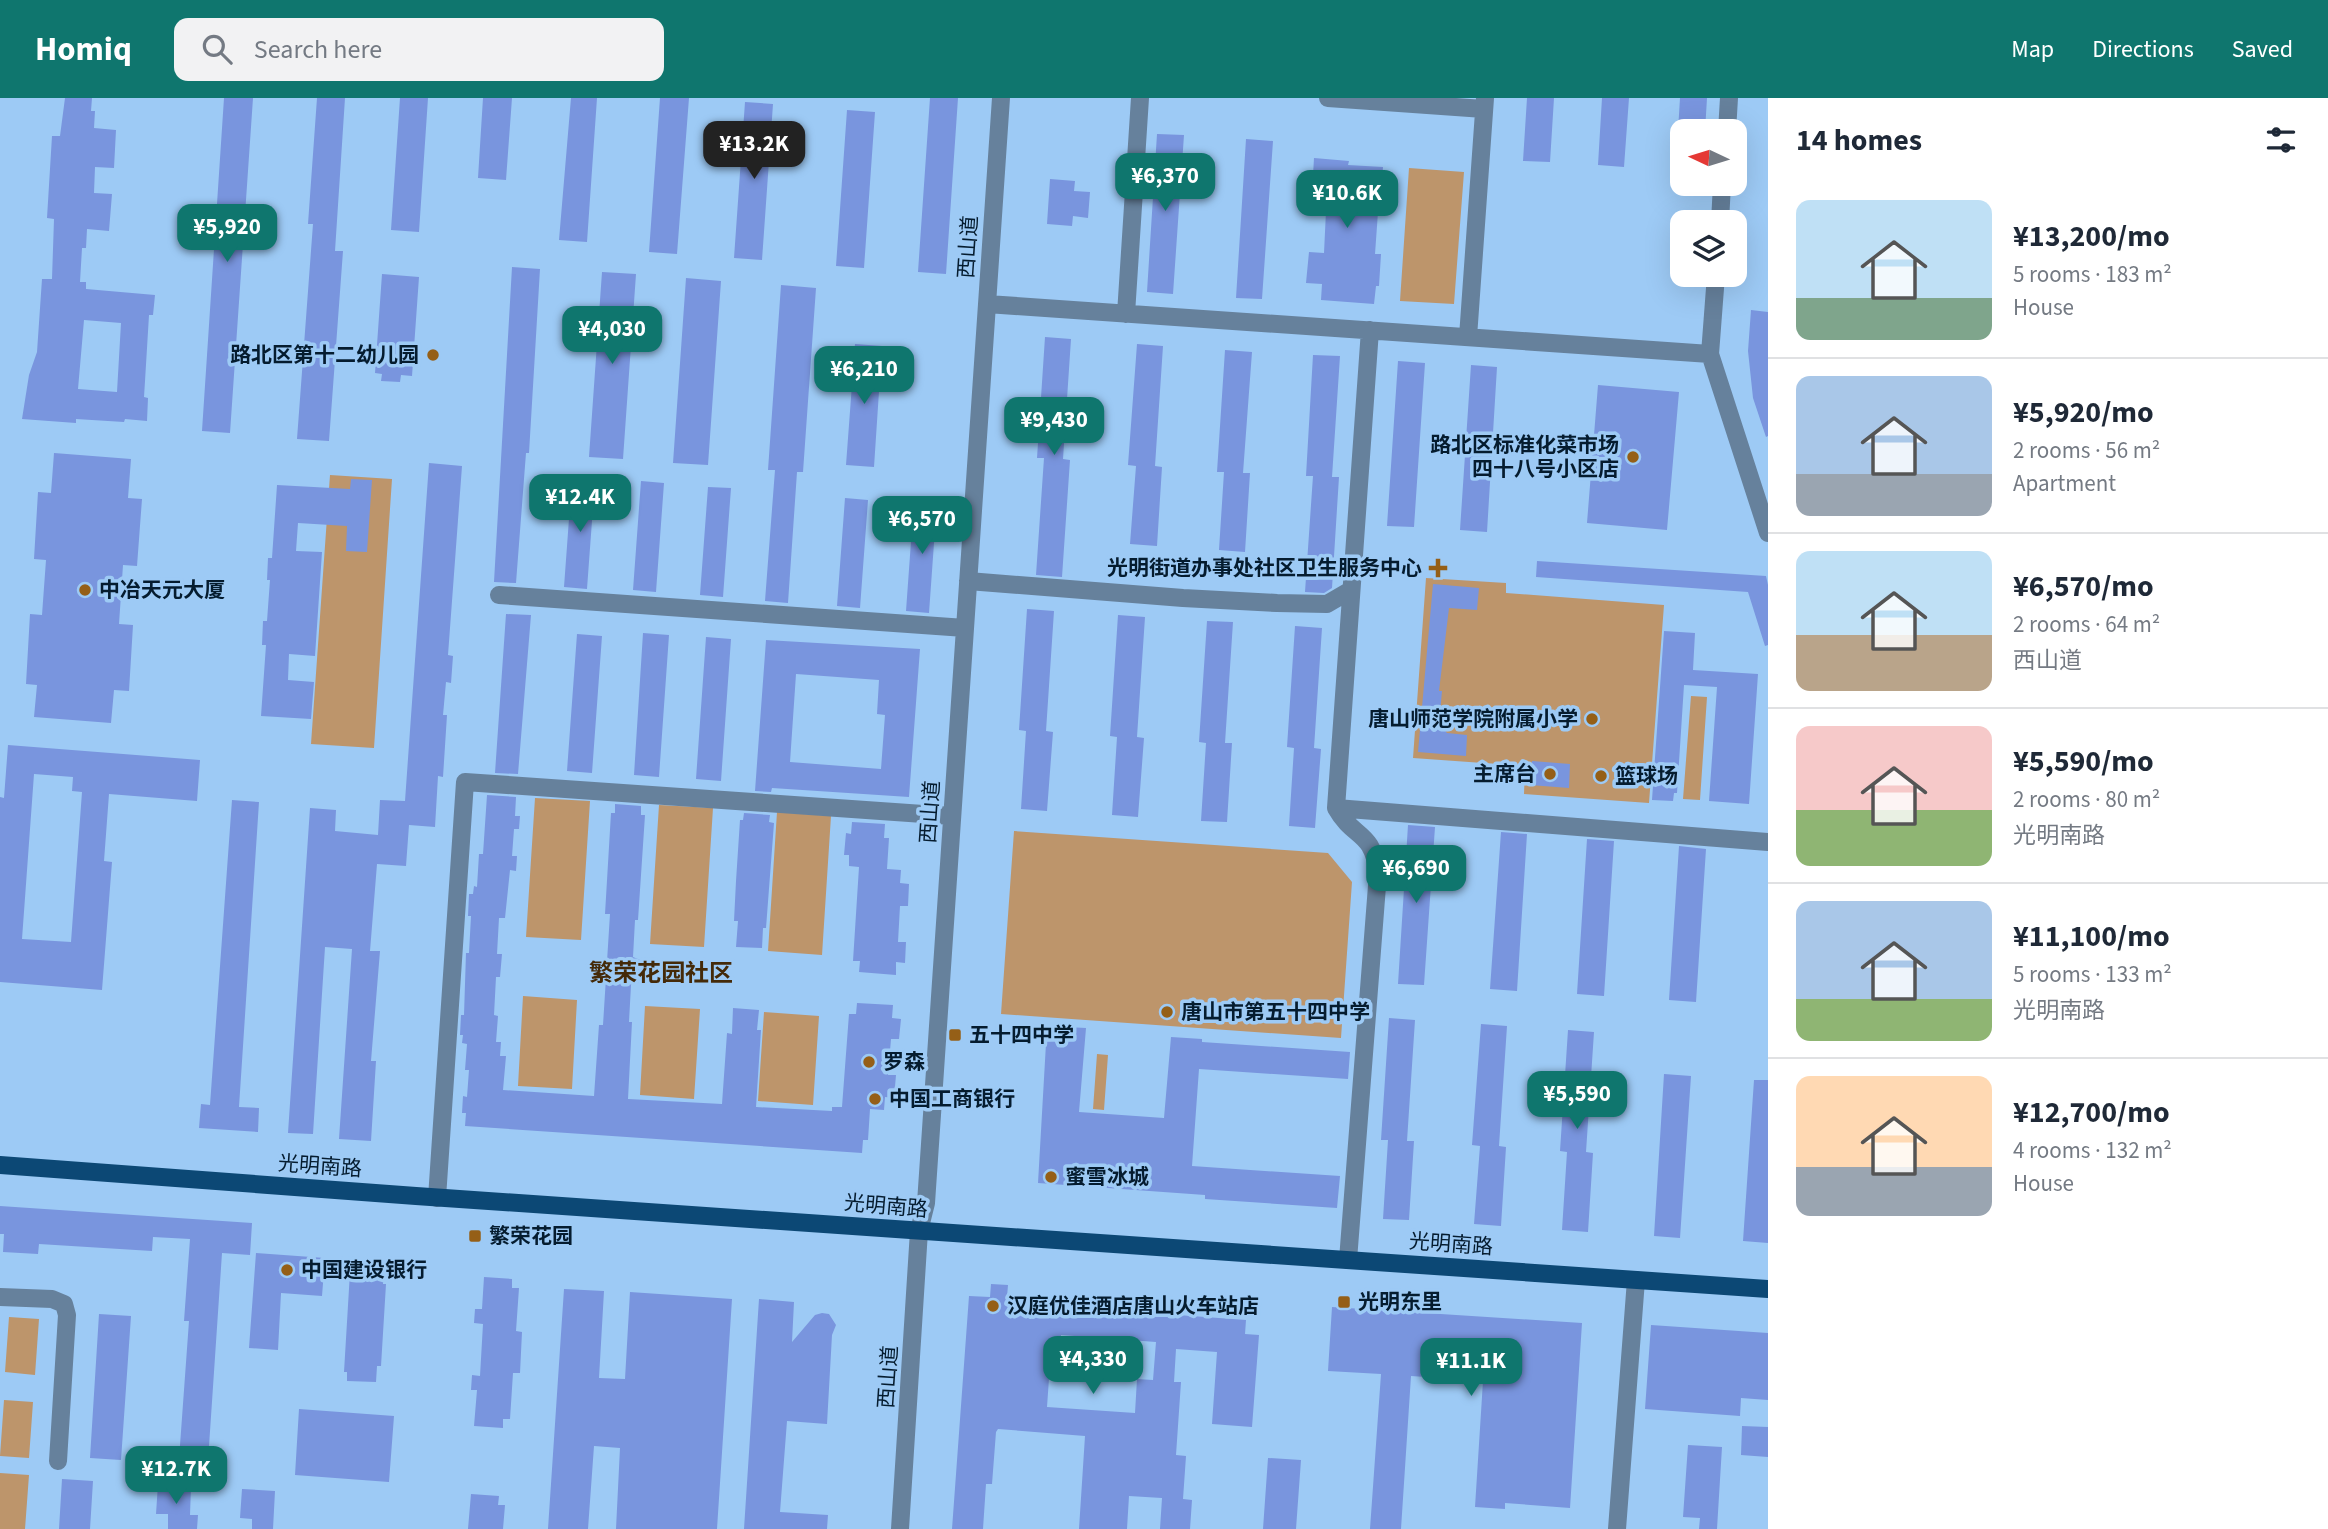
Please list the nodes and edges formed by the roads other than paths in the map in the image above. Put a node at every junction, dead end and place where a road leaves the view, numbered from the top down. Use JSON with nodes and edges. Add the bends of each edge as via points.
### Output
{"nodes":[{"id":1,"x":1001,"y":98,"type":"edge"},
{"id":2,"x":1140,"y":98,"type":"edge"},
{"id":3,"x":1328,"y":98,"type":"edge"},
{"id":4,"x":1729,"y":98,"type":"edge"},
{"id":5,"x":1484,"y":103,"type":"edge"},
{"id":6,"x":1728,"y":119,"type":"edge"},
{"id":7,"x":1715,"y":287,"type":"edge"},
{"id":8,"x":987,"y":304,"type":"junction"},
{"id":9,"x":1126,"y":314,"type":"junction"},
{"id":10,"x":1370,"y":330,"type":"junction"},
{"id":11,"x":1468,"y":337,"type":"junction"},
{"id":12,"x":1710,"y":354,"type":"junction"},
{"id":13,"x":1768,"y":533,"type":"edge"},
{"id":14,"x":968,"y":581,"type":"junction"},
{"id":15,"x":1351,"y":590,"type":"junction"},
{"id":16,"x":499,"y":595,"type":"dead end"},
{"id":17,"x":965,"y":628,"type":"junction"},
{"id":18,"x":1336,"y":808,"type":"junction"},
{"id":19,"x":952,"y":816,"type":"junction"},
{"id":20,"x":1768,"y":842,"type":"edge"},
{"id":21,"x":0,"y":1165,"type":"edge"},
{"id":22,"x":437,"y":1198,"type":"junction"},
{"id":23,"x":919,"y":1231,"type":"junction"},
{"id":24,"x":1348,"y":1260,"type":"junction"},
{"id":25,"x":1636,"y":1280,"type":"junction"},
{"id":26,"x":1768,"y":1289,"type":"edge"},
{"id":27,"x":0,"y":1297,"type":"edge"},
{"id":28,"x":58,"y":1461,"type":"dead end"},
{"id":29,"x":900,"y":1529,"type":"edge"},
{"id":30,"x":1618,"y":1529,"type":"edge"}],
"edges":[{"from":1,"to":8,"type":"street","name":"西山道"},
{"from":2,"to":9,"type":"street"},
{"from":3,"to":5,"type":"street"},
{"from":4,"to":6,"type":"street"},
{"from":5,"to":11,"type":"street"},
{"from":7,"to":12,"type":"street"},
{"from":8,"to":9,"type":"street"},
{"from":8,"to":14,"type":"street","name":"西山道"},
{"from":9,"to":10,"type":"street"},
{"from":10,"to":11,"type":"street"},
{"from":10,"to":15,"type":"street"},
{"from":11,"to":12,"type":"street"},
{"from":12,"to":13,"type":"street"},
{"from":14,"to":15,"type":"street","via":[[1277,603],[1327,604]]},
{"from":14,"to":17,"type":"street","name":"西山道"},
{"from":15,"to":18,"type":"street"},
{"from":16,"to":17,"type":"street"},
{"from":17,"to":19,"type":"street","name":"西山道"},
{"from":18,"to":20,"type":"street"},
{"from":18,"to":24,"type":"street","via":[[1342,820],[1370,842],[1378,873]]},
{"from":19,"to":22,"type":"street","via":[[465,782]]},
{"from":19,"to":23,"type":"street","name":"西山道","via":[[926,1203]]},
{"from":21,"to":22,"type":"main road","name":"光明南路"},
{"from":22,"to":23,"type":"main road","name":"光明南路"},
{"from":23,"to":24,"type":"main road","name":"光明南路"},
{"from":23,"to":29,"type":"street","name":"西山道"},
{"from":24,"to":25,"type":"main road","name":"光明南路"},
{"from":25,"to":26,"type":"main road","name":"光明南路"},
{"from":25,"to":30,"type":"street"},
{"from":27,"to":28,"type":"street","via":[[52,1299],[64,1304]]}]}
